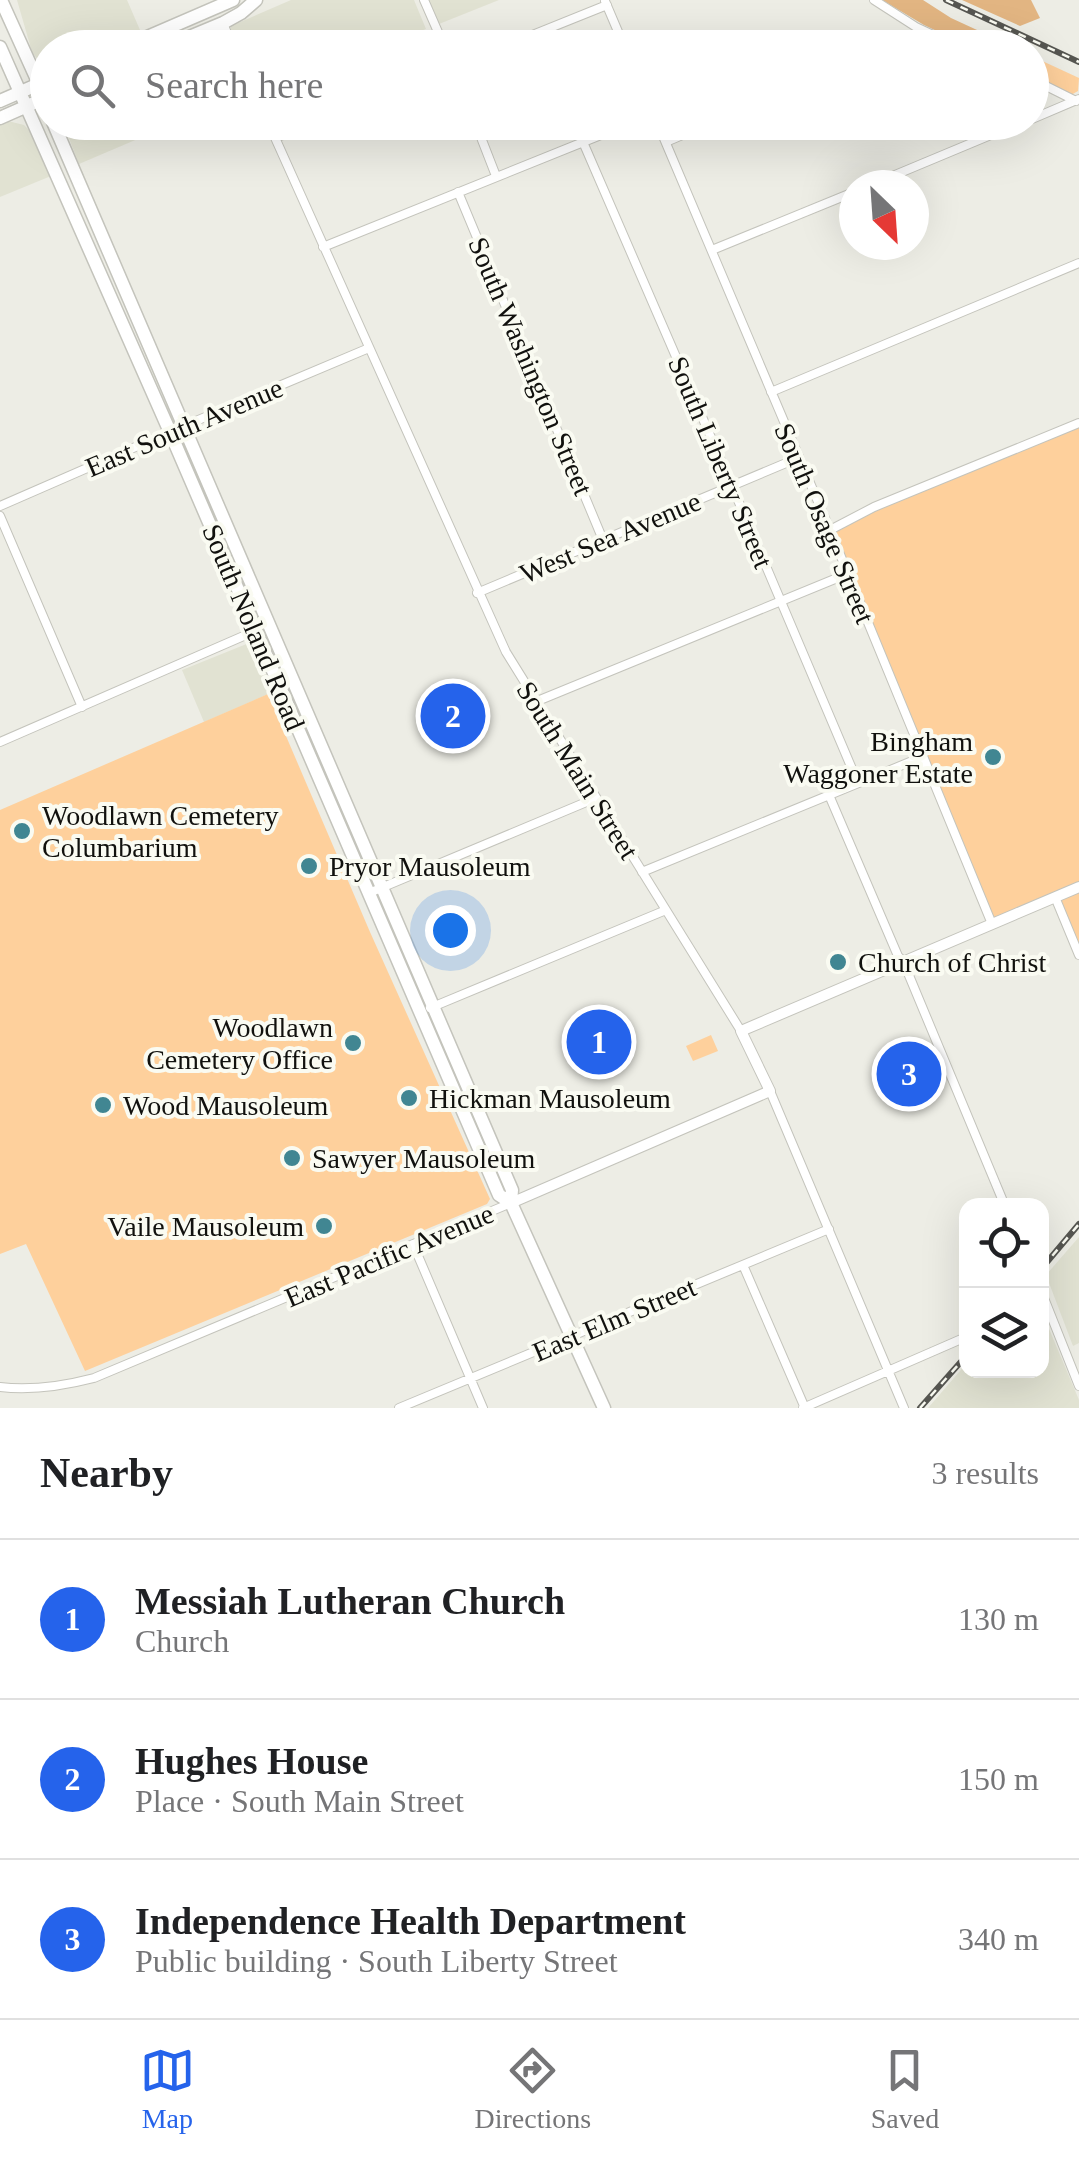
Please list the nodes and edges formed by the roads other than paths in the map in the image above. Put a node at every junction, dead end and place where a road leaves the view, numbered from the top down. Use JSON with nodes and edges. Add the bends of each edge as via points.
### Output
{"nodes":[{"id":1,"x":235,"y":0,"type":"edge"},
{"id":2,"x":424,"y":0,"type":"edge"},
{"id":3,"x":874,"y":0,"type":"edge"},
{"id":4,"x":254,"y":1,"type":"edge"},
{"id":5,"x":606,"y":2,"type":"edge"},
{"id":6,"x":4,"y":4,"type":"edge"},
{"id":7,"x":215,"y":4,"type":"edge"},
{"id":8,"x":223,"y":23,"type":"junction"},
{"id":9,"x":160,"y":30,"type":"edge"},
{"id":10,"x":206,"y":30,"type":"edge"},
{"id":11,"x":226,"y":30,"type":"edge"},
{"id":12,"x":437,"y":30,"type":"edge"},
{"id":13,"x":541,"y":30,"type":"edge"},
{"id":14,"x":618,"y":30,"type":"edge"},
{"id":15,"x":922,"y":30,"type":"edge"},
{"id":16,"x":0,"y":46,"type":"edge"},
{"id":17,"x":30,"y":56,"type":"edge"},
{"id":18,"x":1049,"y":87,"type":"edge"},
{"id":19,"x":30,"y":88,"type":"edge"},
{"id":20,"x":21,"y":92,"type":"junction"},
{"id":21,"x":1078,"y":100,"type":"edge"},
{"id":22,"x":0,"y":101,"type":"edge"},
{"id":23,"x":30,"y":105,"type":"edge"},
{"id":24,"x":27,"y":106,"type":"junction"},
{"id":25,"x":1049,"y":112,"type":"edge"},
{"id":26,"x":30,"y":113,"type":"edge"},
{"id":27,"x":0,"y":118,"type":"edge"},
{"id":28,"x":43,"y":140,"type":"edge"},
{"id":29,"x":60,"y":140,"type":"edge"},
{"id":30,"x":276,"y":140,"type":"edge"},
{"id":31,"x":482,"y":140,"type":"edge"},
{"id":32,"x":588,"y":140,"type":"edge"},
{"id":33,"x":671,"y":140,"type":"edge"},
{"id":34,"x":979,"y":140,"type":"edge"},
{"id":35,"x":583,"y":142,"type":"junction"},
{"id":36,"x":666,"y":142,"type":"joint"},
{"id":37,"x":907,"y":170,"type":"edge"},
{"id":38,"x":496,"y":176,"type":"junction"},
{"id":39,"x":458,"y":192,"type":"junction"},
{"id":40,"x":839,"y":198,"type":"edge"},
{"id":41,"x":323,"y":247,"type":"junction"},
{"id":42,"x":712,"y":250,"type":"junction"},
{"id":43,"x":1079,"y":263,"type":"edge"},
{"id":44,"x":369,"y":348,"type":"junction"},
{"id":45,"x":771,"y":392,"type":"junction"},
{"id":46,"x":1079,"y":423,"type":"edge"},
{"id":47,"x":176,"y":430,"type":"junction"},
{"id":48,"x":798,"y":458,"type":"junction"},
{"id":49,"x":732,"y":486,"type":"junction"},
{"id":50,"x":0,"y":506,"type":"edge"},
{"id":51,"x":0,"y":516,"type":"edge"},
{"id":52,"x":830,"y":530,"type":"junction"},
{"id":53,"x":604,"y":540,"type":"junction"},
{"id":54,"x":847,"y":574,"type":"junction"},
{"id":55,"x":477,"y":593,"type":"junction"},
{"id":56,"x":780,"y":601,"type":"junction"},
{"id":57,"x":262,"y":628,"type":"junction"},
{"id":58,"x":536,"y":702,"type":"junction"},
{"id":59,"x":82,"y":707,"type":"junction"},
{"id":60,"x":0,"y":742,"type":"edge"},
{"id":61,"x":922,"y":757,"type":"junction"},
{"id":62,"x":858,"y":783,"type":"junction"},
{"id":63,"x":829,"y":795,"type":"junction"},
{"id":64,"x":596,"y":798,"type":"junction"},
{"id":65,"x":642,"y":872,"type":"junction"},
{"id":66,"x":1079,"y":887,"type":"edge"},
{"id":67,"x":376,"y":891,"type":"junction"},
{"id":68,"x":1055,"y":898,"type":"junction"},
{"id":69,"x":666,"y":910,"type":"junction"},
{"id":70,"x":992,"y":924,"type":"junction"},
{"id":71,"x":1079,"y":954,"type":"edge"},
{"id":72,"x":903,"y":961,"type":"junction"},
{"id":73,"x":434,"y":1006,"type":"junction"},
{"id":74,"x":419,"y":1013,"type":"junction"},
{"id":75,"x":741,"y":1031,"type":"junction"},
{"id":76,"x":770,"y":1092,"type":"junction"},
{"id":77,"x":1002,"y":1198,"type":"edge"},
{"id":78,"x":511,"y":1203,"type":"junction"},
{"id":79,"x":829,"y":1229,"type":"junction"},
{"id":80,"x":413,"y":1244,"type":"junction"},
{"id":81,"x":743,"y":1265,"type":"junction"},
{"id":82,"x":1049,"y":1317,"type":"edge"},
{"id":83,"x":572,"y":1337,"type":"junction"},
{"id":84,"x":959,"y":1340,"type":"edge"},
{"id":85,"x":890,"y":1372,"type":"junction"},
{"id":86,"x":471,"y":1378,"type":"junction"},
{"id":87,"x":1079,"y":1386,"type":"edge"},
{"id":88,"x":0,"y":1388,"type":"edge"},
{"id":89,"x":399,"y":1408,"type":"edge"},
{"id":90,"x":483,"y":1408,"type":"edge"},
{"id":91,"x":604,"y":1408,"type":"edge"},
{"id":92,"x":804,"y":1408,"type":"edge"},
{"id":93,"x":904,"y":1408,"type":"edge"}],
"edges":[{"from":1,"to":4,"type":"main road"},
{"from":1,"to":7,"type":"main road"},
{"from":2,"to":12,"type":"street"},
{"from":3,"to":15,"type":"street"},
{"from":4,"to":8,"type":"main road"},
{"from":5,"to":13,"type":"street"},
{"from":5,"to":14,"type":"street"},
{"from":6,"to":17,"type":"main road"},
{"from":7,"to":9,"type":"main road"},
{"from":8,"to":10,"type":"main road"},
{"from":8,"to":11,"type":"street"},
{"from":16,"to":20,"type":"main road","name":"South Noland Road"},
{"from":18,"to":21,"type":"street"},
{"from":19,"to":20,"type":"main road"},
{"from":20,"to":22,"type":"main road"},
{"from":20,"to":24,"type":"main road","name":"South Noland Road"},
{"from":21,"to":25,"type":"street"},
{"from":23,"to":24,"type":"main road"},
{"from":24,"to":26,"type":"main road","name":"South Noland Road"},
{"from":24,"to":27,"type":"main road"},
{"from":28,"to":47,"type":"main road","name":"South Noland Road"},
{"from":29,"to":47,"type":"main road","name":"South Noland Road"},
{"from":30,"to":41,"type":"street","name":"South Main Street"},
{"from":31,"to":38,"type":"street"},
{"from":32,"to":35,"type":"street"},
{"from":33,"to":36,"type":"street"},
{"from":34,"to":37,"type":"street"},
{"from":35,"to":38,"type":"street"},
{"from":35,"to":49,"type":"street","name":"South Liberty Street"},
{"from":36,"to":42,"type":"street","name":"South Osage Street"},
{"from":38,"to":39,"type":"street"},
{"from":39,"to":41,"type":"street"},
{"from":39,"to":53,"type":"street","name":"South Washington Street"},
{"from":40,"to":42,"type":"street"},
{"from":41,"to":44,"type":"street","name":"South Main Street"},
{"from":42,"to":45,"type":"street","name":"South Osage Street"},
{"from":43,"to":45,"type":"street"},
{"from":44,"to":47,"type":"street","name":"East South Avenue"},
{"from":44,"to":55,"type":"street","name":"South Main Street"},
{"from":45,"to":48,"type":"street","name":"South Osage Street"},
{"from":46,"to":52,"type":"street"},
{"from":47,"to":50,"type":"street","name":"East South Avenue"},
{"from":47,"to":57,"type":"main road","name":"South Noland Road"},
{"from":48,"to":49,"type":"street","name":"West Sea Avenue"},
{"from":48,"to":52,"type":"street","name":"South Osage Street"},
{"from":49,"to":53,"type":"street","name":"West Sea Avenue"},
{"from":49,"to":56,"type":"street","name":"South Liberty Street"},
{"from":51,"to":59,"type":"street"},
{"from":52,"to":54,"type":"street","name":"South Osage Street"},
{"from":53,"to":55,"type":"street","name":"West Sea Avenue"},
{"from":54,"to":56,"type":"street"},
{"from":54,"to":61,"type":"street","name":"South Osage Street"},
{"from":55,"to":58,"type":"street","name":"South Main Street"},
{"from":56,"to":58,"type":"street"},
{"from":56,"to":62,"type":"street","name":"South Liberty Street"},
{"from":57,"to":59,"type":"street"},
{"from":57,"to":67,"type":"main road","name":"South Noland Road"},
{"from":58,"to":64,"type":"street","name":"South Main Street"},
{"from":59,"to":60,"type":"street"},
{"from":61,"to":62,"type":"street"},
{"from":61,"to":70,"type":"street","name":"South Osage Street"},
{"from":62,"to":63,"type":"street"},
{"from":63,"to":65,"type":"street"},
{"from":63,"to":72,"type":"street"},
{"from":64,"to":65,"type":"street","name":"South Main Street"},
{"from":64,"to":67,"type":"street"},
{"from":65,"to":69,"type":"street","name":"South Main Street"},
{"from":66,"to":68,"type":"street"},
{"from":67,"to":73,"type":"main road","name":"South Noland Road"},
{"from":67,"to":74,"type":"main road","name":"South Noland Road"},
{"from":68,"to":70,"type":"street"},
{"from":68,"to":71,"type":"street"},
{"from":69,"to":73,"type":"street"},
{"from":69,"to":75,"type":"street","name":"South Main Street"},
{"from":70,"to":72,"type":"street"},
{"from":72,"to":75,"type":"street"},
{"from":72,"to":77,"type":"street"},
{"from":73,"to":74,"type":"street"},
{"from":73,"to":78,"type":"main road","name":"South Noland Road","via":[[512,1190]]},
{"from":74,"to":78,"type":"main road","name":"South Noland Road","via":[[499,1195]]},
{"from":75,"to":76,"type":"street","name":"South Main Street"},
{"from":76,"to":78,"type":"street","name":"East Pacific Avenue"},
{"from":76,"to":79,"type":"street","name":"South Main Street"},
{"from":78,"to":80,"type":"street","name":"East Pacific Avenue"},
{"from":78,"to":83,"type":"main road","name":"South Noland Road"},
{"from":79,"to":81,"type":"street","name":"East Elm Street"},
{"from":79,"to":85,"type":"street","name":"South Main Street"},
{"from":80,"to":86,"type":"street"},
{"from":80,"to":88,"type":"street","name":"East Pacific Avenue","via":[[94,1378]]},
{"from":81,"to":83,"type":"street","name":"East Elm Street"},
{"from":81,"to":92,"type":"street"},
{"from":82,"to":87,"type":"street"},
{"from":83,"to":86,"type":"street","name":"East Elm Street"},
{"from":83,"to":91,"type":"main road","name":"South Noland Road"},
{"from":84,"to":85,"type":"street"},
{"from":85,"to":92,"type":"street"},
{"from":85,"to":93,"type":"street","name":"South Main Street"},
{"from":86,"to":89,"type":"street","name":"East Elm Street"},
{"from":86,"to":90,"type":"street"}]}
